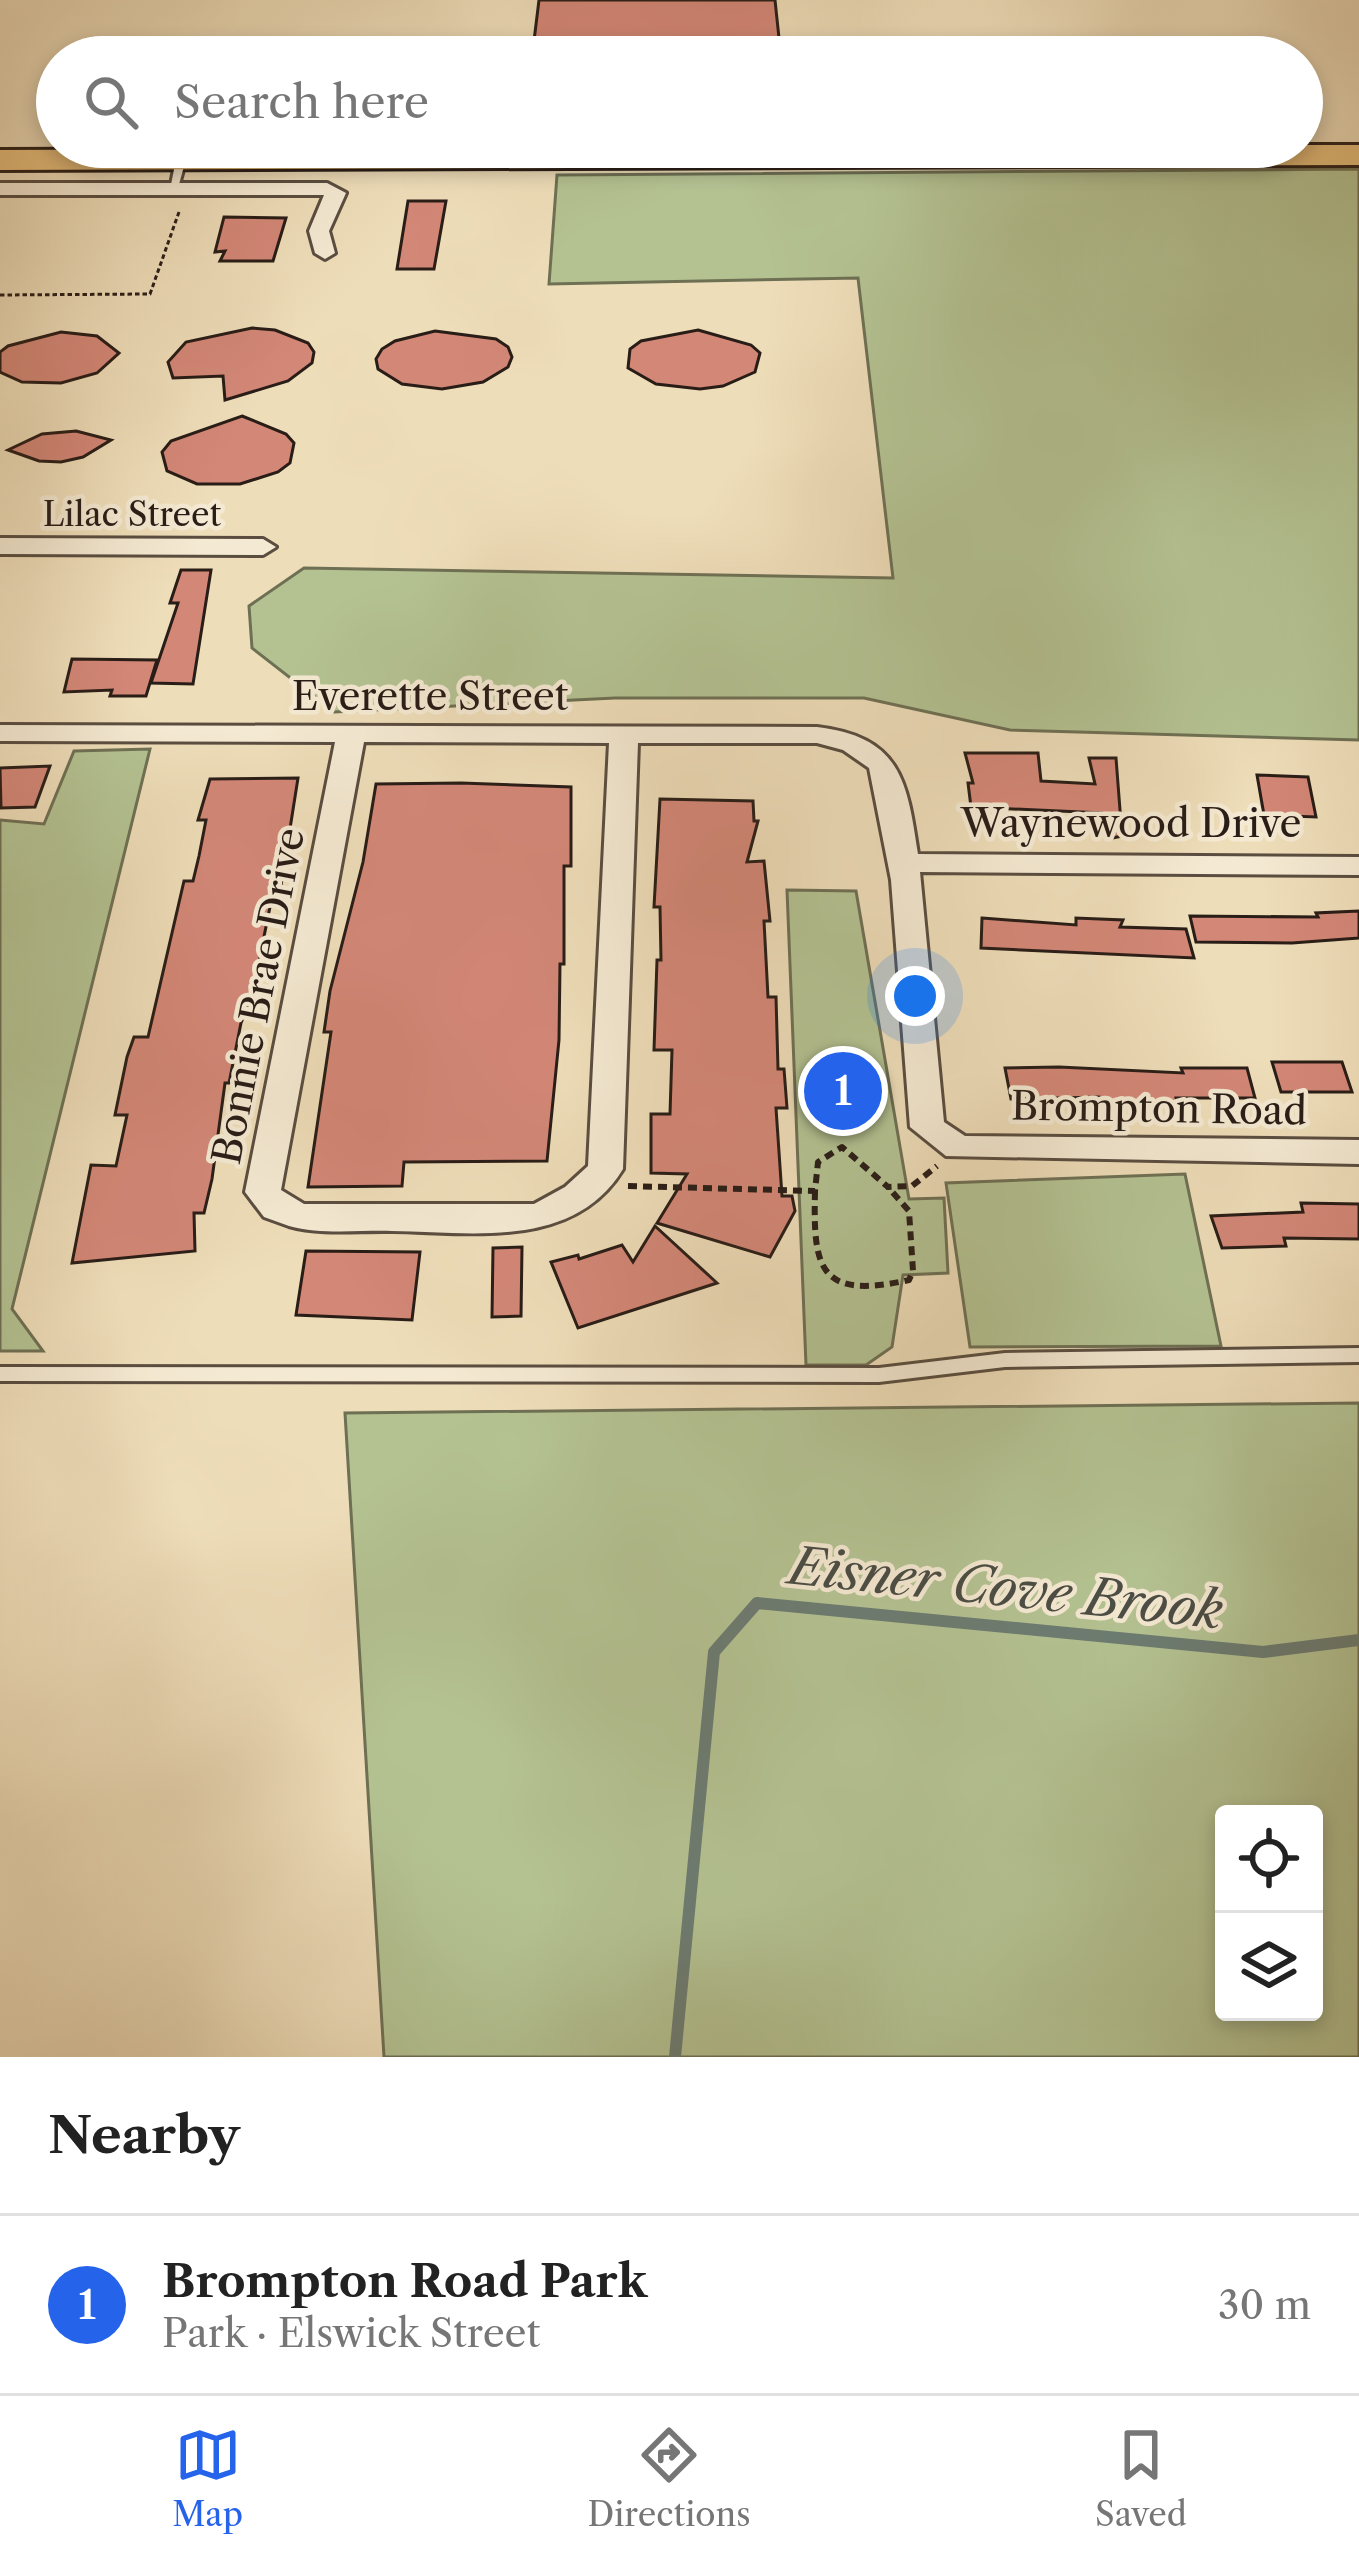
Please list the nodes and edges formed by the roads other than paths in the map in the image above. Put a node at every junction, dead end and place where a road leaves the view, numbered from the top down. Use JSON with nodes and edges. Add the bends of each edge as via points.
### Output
{"nodes":[{"id":1,"x":1359,"y":129,"type":"edge"},
{"id":2,"x":1323,"y":131,"type":"edge"},
{"id":3,"x":1323,"y":144,"type":"edge"},
{"id":4,"x":1359,"y":144,"type":"edge"},
{"id":5,"x":0,"y":146,"type":"edge"},
{"id":6,"x":36,"y":146,"type":"edge"},
{"id":7,"x":1323,"y":155,"type":"edge"},
{"id":8,"x":1359,"y":155,"type":"edge"},
{"id":9,"x":0,"y":160,"type":"edge"},
{"id":10,"x":36,"y":164,"type":"edge"},
{"id":11,"x":1323,"y":165,"type":"edge"},
{"id":12,"x":1359,"y":165,"type":"edge"},
{"id":13,"x":76,"y":168,"type":"edge"},
{"id":14,"x":421,"y":168,"type":"edge"},
{"id":15,"x":180,"y":179,"type":"junction"},
{"id":16,"x":0,"y":189,"type":"edge"},
{"id":17,"x":325,"y":253,"type":"dead end"},
{"id":18,"x":0,"y":546,"type":"edge"},
{"id":19,"x":263,"y":547,"type":"dead end"},
{"id":20,"x":0,"y":733,"type":"edge"},
{"id":21,"x":350,"y":734,"type":"junction"},
{"id":22,"x":624,"y":736,"type":"junction"},
{"id":23,"x":903,"y":863,"type":"junction"},
{"id":24,"x":1359,"y":866,"type":"edge"},
{"id":25,"x":1359,"y":1152,"type":"edge"},
{"id":26,"x":1359,"y":1355,"type":"edge"},
{"id":27,"x":0,"y":1374,"type":"edge"}],
"edges":[{"from":1,"to":2,"type":"highway"},
{"from":3,"to":4,"type":"highway"},
{"from":5,"to":6,"type":"highway"},
{"from":7,"to":8,"type":"highway"},
{"from":9,"to":10,"type":"highway"},
{"from":11,"to":12,"type":"highway"},
{"from":13,"to":15,"type":"highway"},
{"from":14,"to":15,"type":"highway"},
{"from":15,"to":16,"type":"street"},
{"from":15,"to":17,"type":"street","via":[[336,193],[319,231]]},
{"from":18,"to":19,"type":"street","name":"Lilac Street"},
{"from":20,"to":21,"type":"street","name":"Everette Street"},
{"from":21,"to":22,"type":"street","name":"Everette Street"},
{"from":21,"to":22,"type":"street","name":"Bonnie Brae Drive","via":[[263,1192],[302,1217],[521,1220],[564,1206],[605,1169]]},
{"from":22,"to":23,"type":"street","name":"Everette Street","via":[[817,735],[858,746],[889,778]]},
{"from":23,"to":24,"type":"street","name":"Waynewood Drive"},
{"from":23,"to":25,"type":"street","name":"Brompton Road","via":[[927,1127],[958,1148]]},
{"from":26,"to":27,"type":"lane","via":[[1005,1360],[879,1375]]}]}
